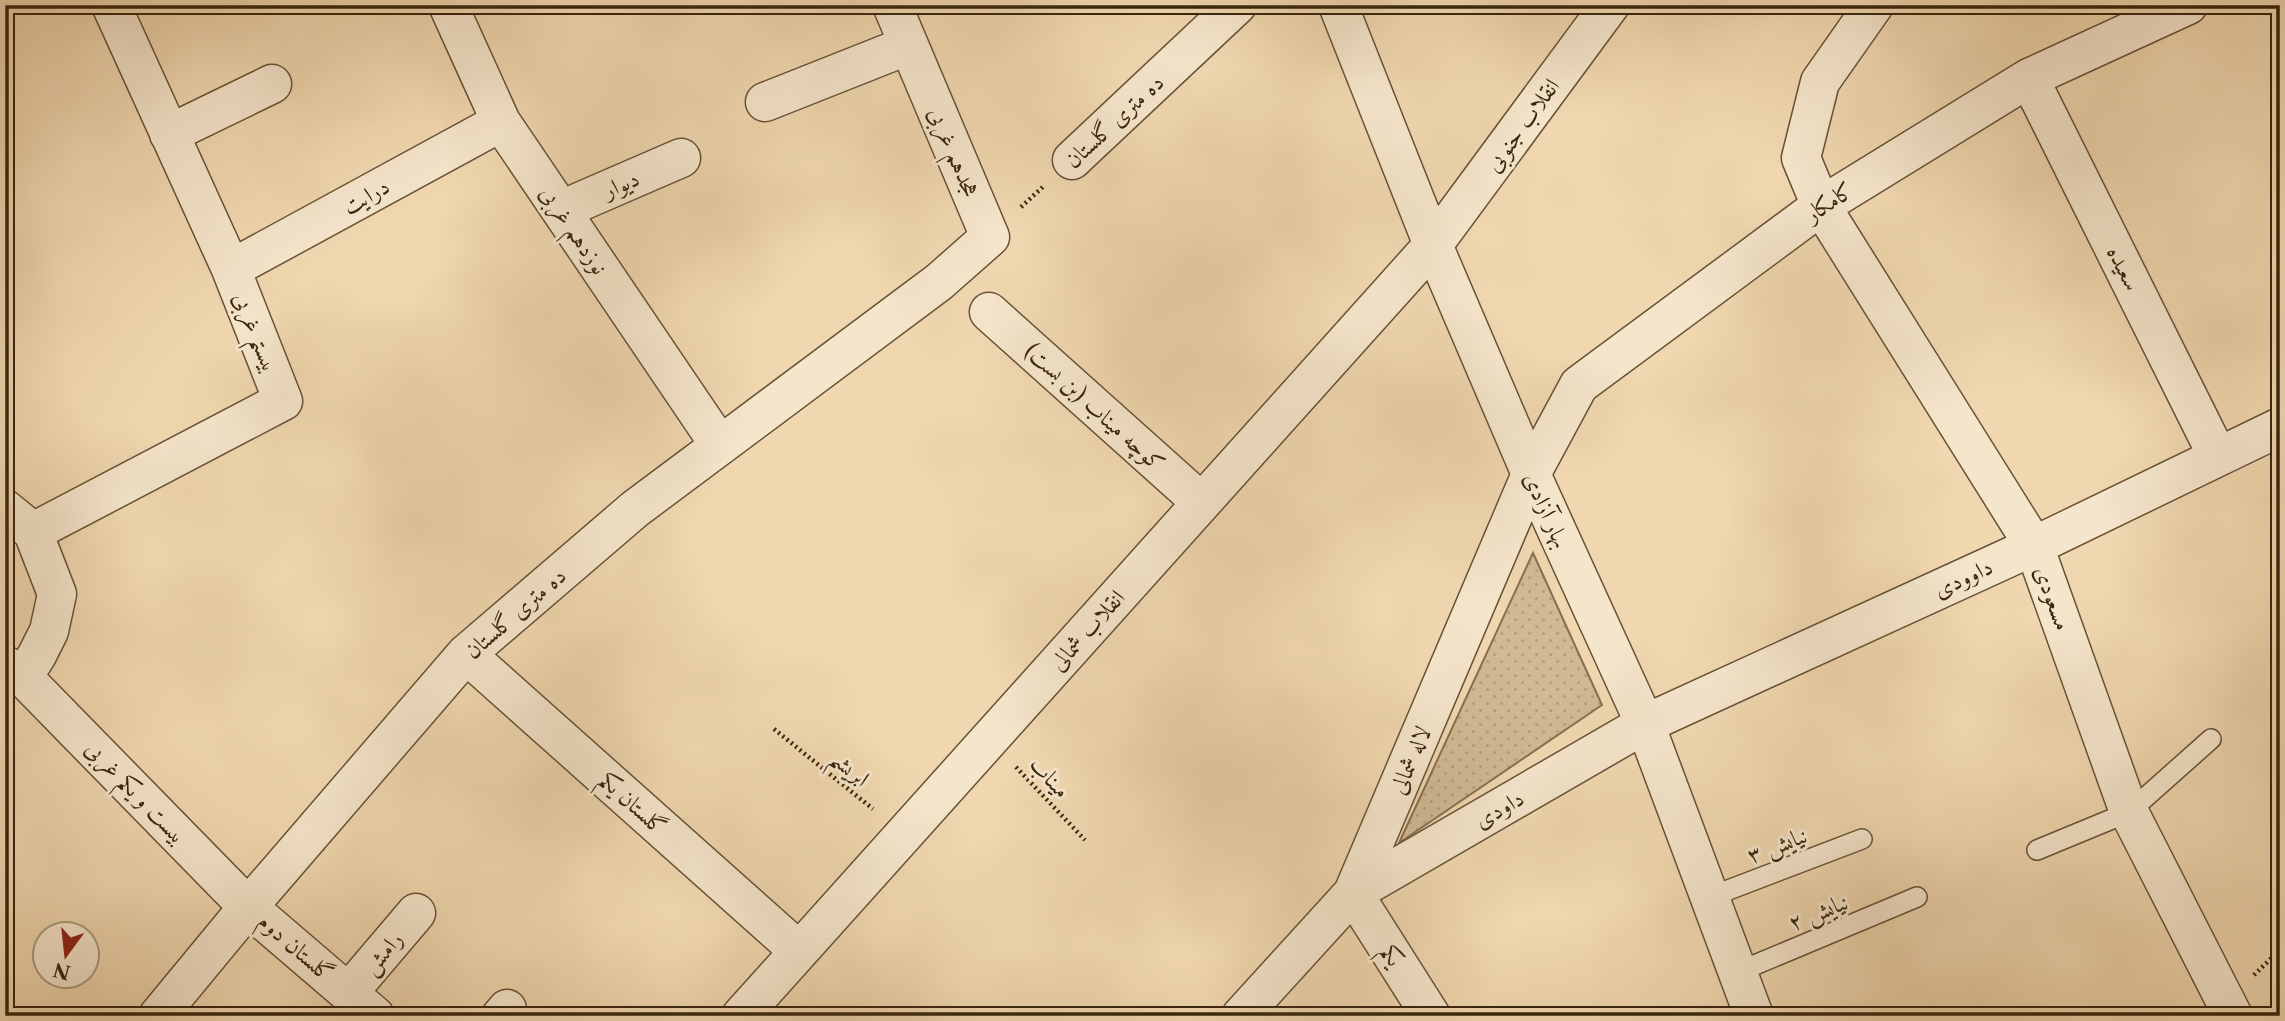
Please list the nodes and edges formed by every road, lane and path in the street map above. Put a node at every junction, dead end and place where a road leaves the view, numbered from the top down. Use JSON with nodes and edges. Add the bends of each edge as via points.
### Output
{"nodes":[{"id":1,"x":111,"y":5,"type":"edge"},
{"id":2,"x":448,"y":5,"type":"edge"},
{"id":3,"x":892,"y":5,"type":"edge"},
{"id":4,"x":1237,"y":5,"type":"edge"},
{"id":5,"x":1338,"y":5,"type":"edge"},
{"id":6,"x":1610,"y":5,"type":"edge"},
{"id":7,"x":1874,"y":5,"type":"edge"},
{"id":8,"x":2188,"y":5,"type":"edge"},
{"id":9,"x":909,"y":45,"type":"junction"},
{"id":10,"x":2029,"y":78,"type":"junction"},
{"id":11,"x":272,"y":84,"type":"dead end"},
{"id":12,"x":765,"y":102,"type":"dead end"},
{"id":13,"x":501,"y":122,"type":"junction"},
{"id":14,"x":169,"y":134,"type":"junction"},
{"id":15,"x":681,"y":158,"type":"dead end"},
{"id":16,"x":1072,"y":160,"type":"joint"},
{"id":17,"x":1821,"y":206,"type":"junction"},
{"id":18,"x":561,"y":210,"type":"junction"},
{"id":19,"x":990,"y":237,"type":"junction"},
{"id":20,"x":1433,"y":245,"type":"junction"},
{"id":21,"x":231,"y":269,"type":"junction"},
{"id":22,"x":989,"y":312,"type":"dead end"},
{"id":23,"x":2280,"y":428,"type":"edge"},
{"id":24,"x":719,"y":444,"type":"junction"},
{"id":25,"x":2218,"y":457,"type":"junction"},
{"id":26,"x":1531,"y":474,"type":"junction"},
{"id":27,"x":1201,"y":502,"type":"junction"},
{"id":28,"x":19,"y":520,"type":"edge"},
{"id":29,"x":2034,"y":546,"type":"junction"},
{"id":30,"x":466,"y":654,"type":"junction"},
{"id":31,"x":14,"y":671,"type":"edge"},
{"id":32,"x":1645,"y":724,"type":"junction"},
{"id":33,"x":774,"y":729,"type":"dead end"},
{"id":34,"x":989,"y":739,"type":"junction"},
{"id":35,"x":2211,"y":739,"type":"dead end"},
{"id":36,"x":2129,"y":812,"type":"junction"},
{"id":37,"x":904,"y":834,"type":"junction"},
{"id":38,"x":1862,"y":839,"type":"dead end"},
{"id":39,"x":1085,"y":840,"type":"dead end"},
{"id":40,"x":2037,"y":850,"type":"dead end"},
{"id":41,"x":1353,"y":893,"type":"junction"},
{"id":42,"x":1710,"y":897,"type":"junction"},
{"id":43,"x":1917,"y":897,"type":"dead end"},
{"id":44,"x":248,"y":907,"type":"junction"},
{"id":45,"x":416,"y":913,"type":"dead end"},
{"id":46,"x":799,"y":951,"type":"junction"},
{"id":47,"x":1738,"y":972,"type":"junction"},
{"id":48,"x":362,"y":1004,"type":"edge"},
{"id":49,"x":1242,"y":1015,"type":"edge"},
{"id":50,"x":158,"y":1016,"type":"edge"},
{"id":51,"x":741,"y":1016,"type":"edge"},
{"id":52,"x":1431,"y":1016,"type":"edge"},
{"id":53,"x":1754,"y":1016,"type":"edge"},
{"id":54,"x":2234,"y":1016,"type":"edge"}],
"edges":[{"from":1,"to":14,"type":"street","name":"بیستم غربی"},
{"from":2,"to":13,"type":"street","name":"نوزدهم غربی"},
{"from":3,"to":9,"type":"street","name":"هجدهم غربی"},
{"from":4,"to":16,"type":"street","name":"ده متری گلستان"},
{"from":5,"to":20,"type":"street","name":"بهار آزادی"},
{"from":6,"to":20,"type":"street","name":"انقلاب جنوبی"},
{"from":7,"to":17,"type":"street","name":"مسعودی","via":[[1820,82],[1801,158]]},
{"from":8,"to":10,"type":"street","name":"کامکار"},
{"from":9,"to":12,"type":"street"},
{"from":9,"to":19,"type":"street","name":"هجدهم غربی"},
{"from":10,"to":17,"type":"street","name":"کامکار"},
{"from":10,"to":25,"type":"street","name":"سعیده"},
{"from":11,"to":14,"type":"street"},
{"from":13,"to":18,"type":"street","name":"نوزدهم غربی"},
{"from":13,"to":21,"type":"street","name":"درایت"},
{"from":14,"to":21,"type":"street","name":"بیستم غربی"},
{"from":15,"to":18,"type":"street","name":"دیوار"},
{"from":16,"to":19,"type":"path","name":"ده متری گلستان"},
{"from":17,"to":26,"type":"street","name":"کامکار","via":[[1579,385]]},
{"from":17,"to":29,"type":"street","name":"مسعودی"},
{"from":18,"to":24,"type":"street","name":"نوزدهم غربی"},
{"from":19,"to":24,"type":"street","name":"ده متری گلستان","via":[[939,282]]},
{"from":20,"to":26,"type":"street","name":"بهار آزادی"},
{"from":20,"to":27,"type":"street","name":"انقلاب شمالی"},
{"from":21,"to":28,"type":"street","name":"بیستم غربی","via":[[283,401]]},
{"from":22,"to":27,"type":"street","name":"کوچه میناب (بن بست)"},
{"from":23,"to":25,"type":"street","name":"داوودی"},
{"from":24,"to":30,"type":"street","name":"ده متری گلستان","via":[[635,509]]},
{"from":25,"to":29,"type":"street","name":"داوودی"},
{"from":26,"to":32,"type":"street","name":"بهار آزادی"},
{"from":26,"to":41,"type":"street","name":"لاله شمالی"},
{"from":27,"to":34,"type":"street","name":"انقلاب شمالی"},
{"from":28,"to":31,"type":"street","via":[[57,594],[49,631],[37,655]]},
{"from":29,"to":32,"type":"street","name":"داوودی"},
{"from":29,"to":36,"type":"street","name":"مسعودی"},
{"from":30,"to":44,"type":"street","name":"ده متری گلستان"},
{"from":30,"to":46,"type":"street","name":"گلستان یکم"},
{"from":31,"to":44,"type":"street","name":"بیست و یکم غربی"},
{"from":32,"to":41,"type":"street","name":"داودی"},
{"from":32,"to":42,"type":"street","name":"بهار آزادی"},
{"from":33,"to":37,"type":"path","name":"ابریشم"},
{"from":34,"to":37,"type":"street","name":"انقلاب شمالی"},
{"from":34,"to":39,"type":"path","name":"میناب"},
{"from":35,"to":36,"type":"lane"},
{"from":36,"to":40,"type":"lane"},
{"from":36,"to":54,"type":"street","name":"مسعودی"},
{"from":37,"to":46,"type":"street","name":"انقلاب شمالی"},
{"from":38,"to":42,"type":"lane","name":"نیایش ۳"},
{"from":41,"to":49,"type":"street","name":"لاله شمالی"},
{"from":41,"to":52,"type":"street","name":"یکم"},
{"from":42,"to":47,"type":"street","name":"بهار آزادی"},
{"from":43,"to":47,"type":"lane","name":"نیایش ۲"},
{"from":44,"to":48,"type":"street","name":"گلستان دوم"},
{"from":44,"to":50,"type":"street","name":"ده متری گلستان"},
{"from":45,"to":48,"type":"street","name":"رامش"},
{"from":46,"to":51,"type":"street","name":"انقلاب شمالی"},
{"from":47,"to":53,"type":"street","name":"بهار آزادی"}]}
